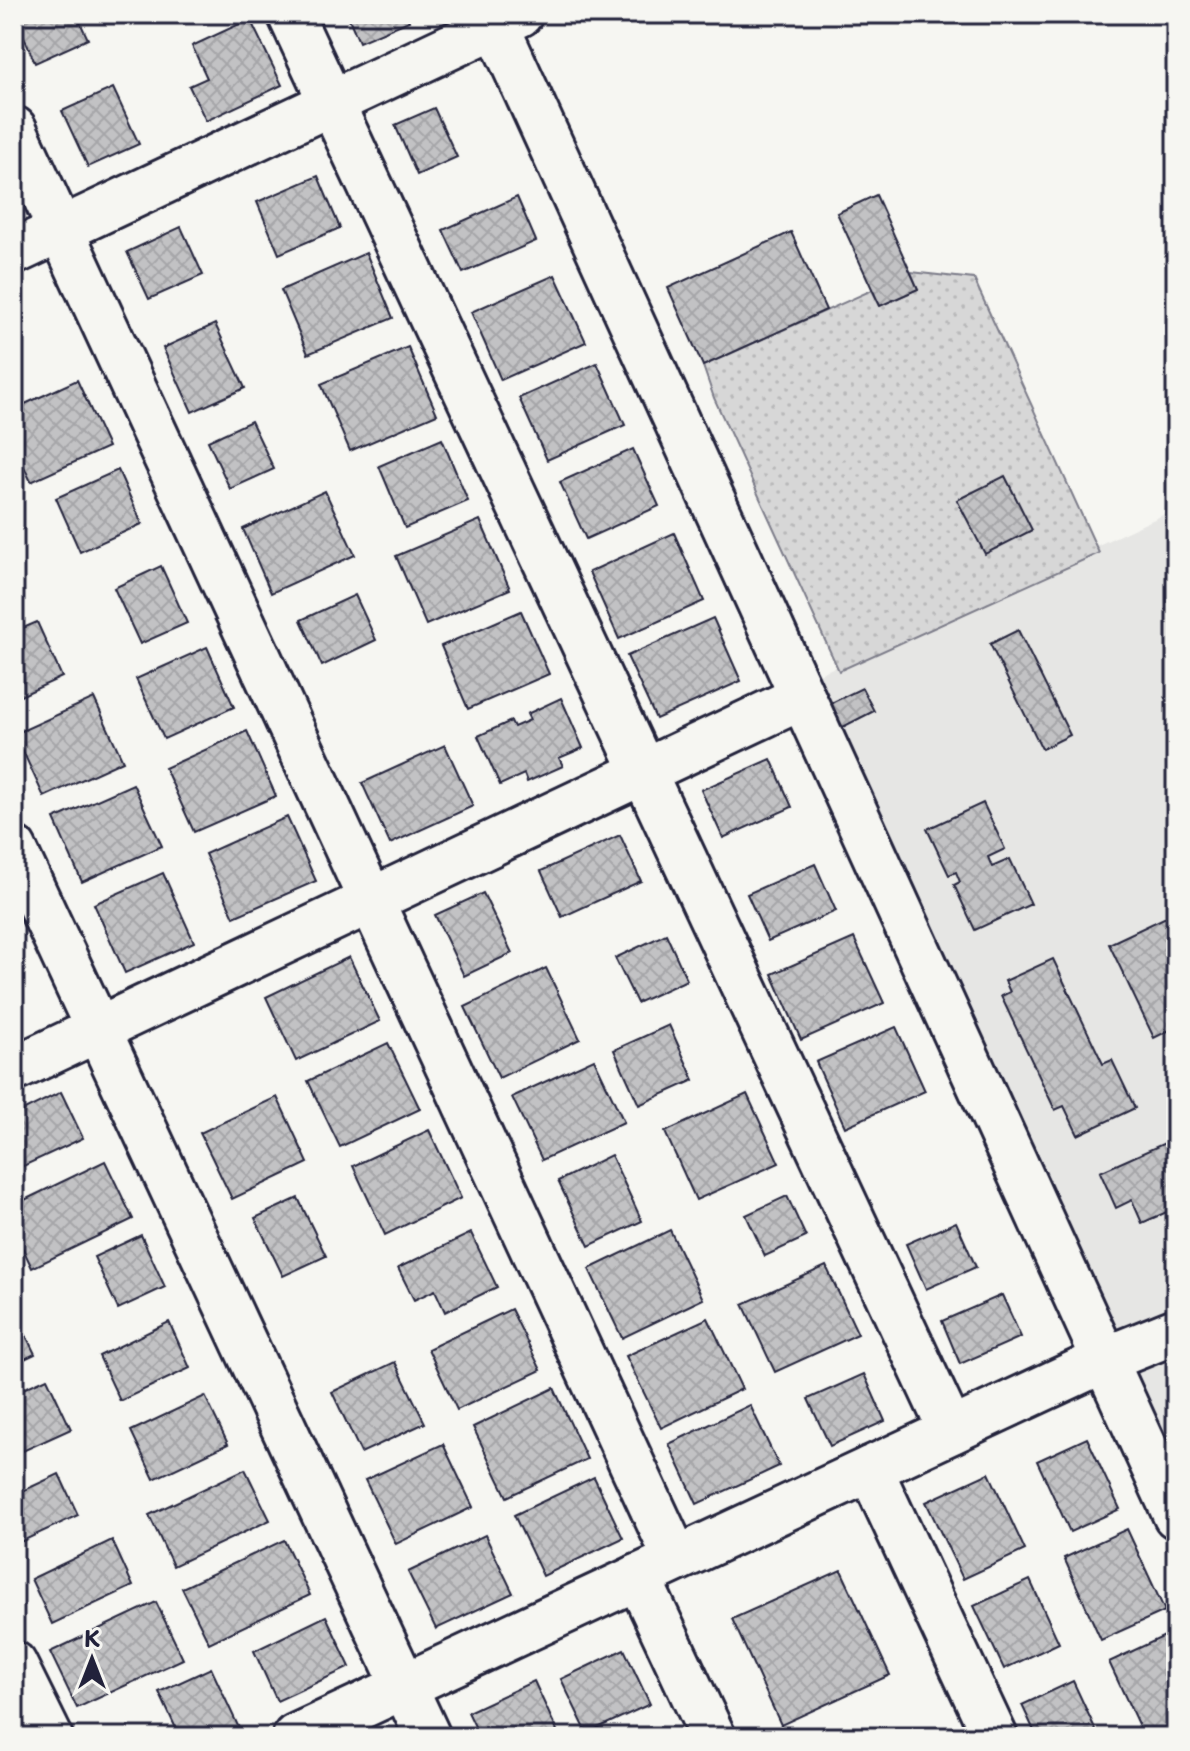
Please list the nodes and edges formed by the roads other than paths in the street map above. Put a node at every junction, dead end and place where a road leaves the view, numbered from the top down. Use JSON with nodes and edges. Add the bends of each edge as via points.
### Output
{"nodes":[{"id":1,"x":290,"y":14,"type":"edge"},
{"id":2,"x":502,"y":18,"type":"edge"},
{"id":3,"x":330,"y":103,"type":"junction"},
{"id":4,"x":14,"y":129,"type":"edge"},
{"id":5,"x":61,"y":230,"type":"junction"},
{"id":6,"x":14,"y":252,"type":"edge"},
{"id":7,"x":802,"y":697,"type":"junction"},
{"id":8,"x":643,"y":773,"type":"junction"},
{"id":9,"x":14,"y":849,"type":"edge"},
{"id":10,"x":372,"y":901,"type":"junction"},
{"id":11,"x":98,"y":1029,"type":"junction"},
{"id":12,"x":14,"y":1069,"type":"edge"},
{"id":13,"x":1176,"y":1331,"type":"edge"},
{"id":14,"x":1104,"y":1360,"type":"junction"},
{"id":15,"x":951,"y":1431,"type":"junction"},
{"id":16,"x":870,"y":1469,"type":"junction"},
{"id":17,"x":1176,"y":1516,"type":"edge"},
{"id":18,"x":657,"y":1568,"type":"junction"},
{"id":19,"x":14,"y":1664,"type":"edge"},
{"id":20,"x":404,"y":1685,"type":"junction"},
{"id":21,"x":348,"y":1724,"type":"edge"},
{"id":22,"x":50,"y":1737,"type":"edge"},
{"id":23,"x":295,"y":1737,"type":"edge"},
{"id":24,"x":428,"y":1737,"type":"edge"},
{"id":25,"x":713,"y":1737,"type":"edge"},
{"id":26,"x":995,"y":1737,"type":"edge"}],
"edges":[{"from":1,"to":3,"type":"street"},
{"from":2,"to":3,"type":"street"},
{"from":2,"to":7,"type":"street"},
{"from":3,"to":5,"type":"street"},
{"from":3,"to":8,"type":"street"},
{"from":4,"to":5,"type":"street"},
{"from":5,"to":6,"type":"street"},
{"from":5,"to":10,"type":"street"},
{"from":7,"to":8,"type":"street"},
{"from":7,"to":14,"type":"street"},
{"from":8,"to":10,"type":"street"},
{"from":8,"to":15,"type":"street"},
{"from":9,"to":11,"type":"street"},
{"from":10,"to":11,"type":"street"},
{"from":10,"to":18,"type":"street"},
{"from":11,"to":12,"type":"street"},
{"from":11,"to":20,"type":"street"},
{"from":13,"to":14,"type":"street"},
{"from":14,"to":15,"type":"street"},
{"from":14,"to":17,"type":"street"},
{"from":15,"to":16,"type":"street"},
{"from":16,"to":18,"type":"street"},
{"from":16,"to":26,"type":"street"},
{"from":18,"to":20,"type":"street"},
{"from":18,"to":25,"type":"street"},
{"from":19,"to":22,"type":"street"},
{"from":20,"to":21,"type":"street"},
{"from":20,"to":24,"type":"street"},
{"from":21,"to":23,"type":"street"}]}
